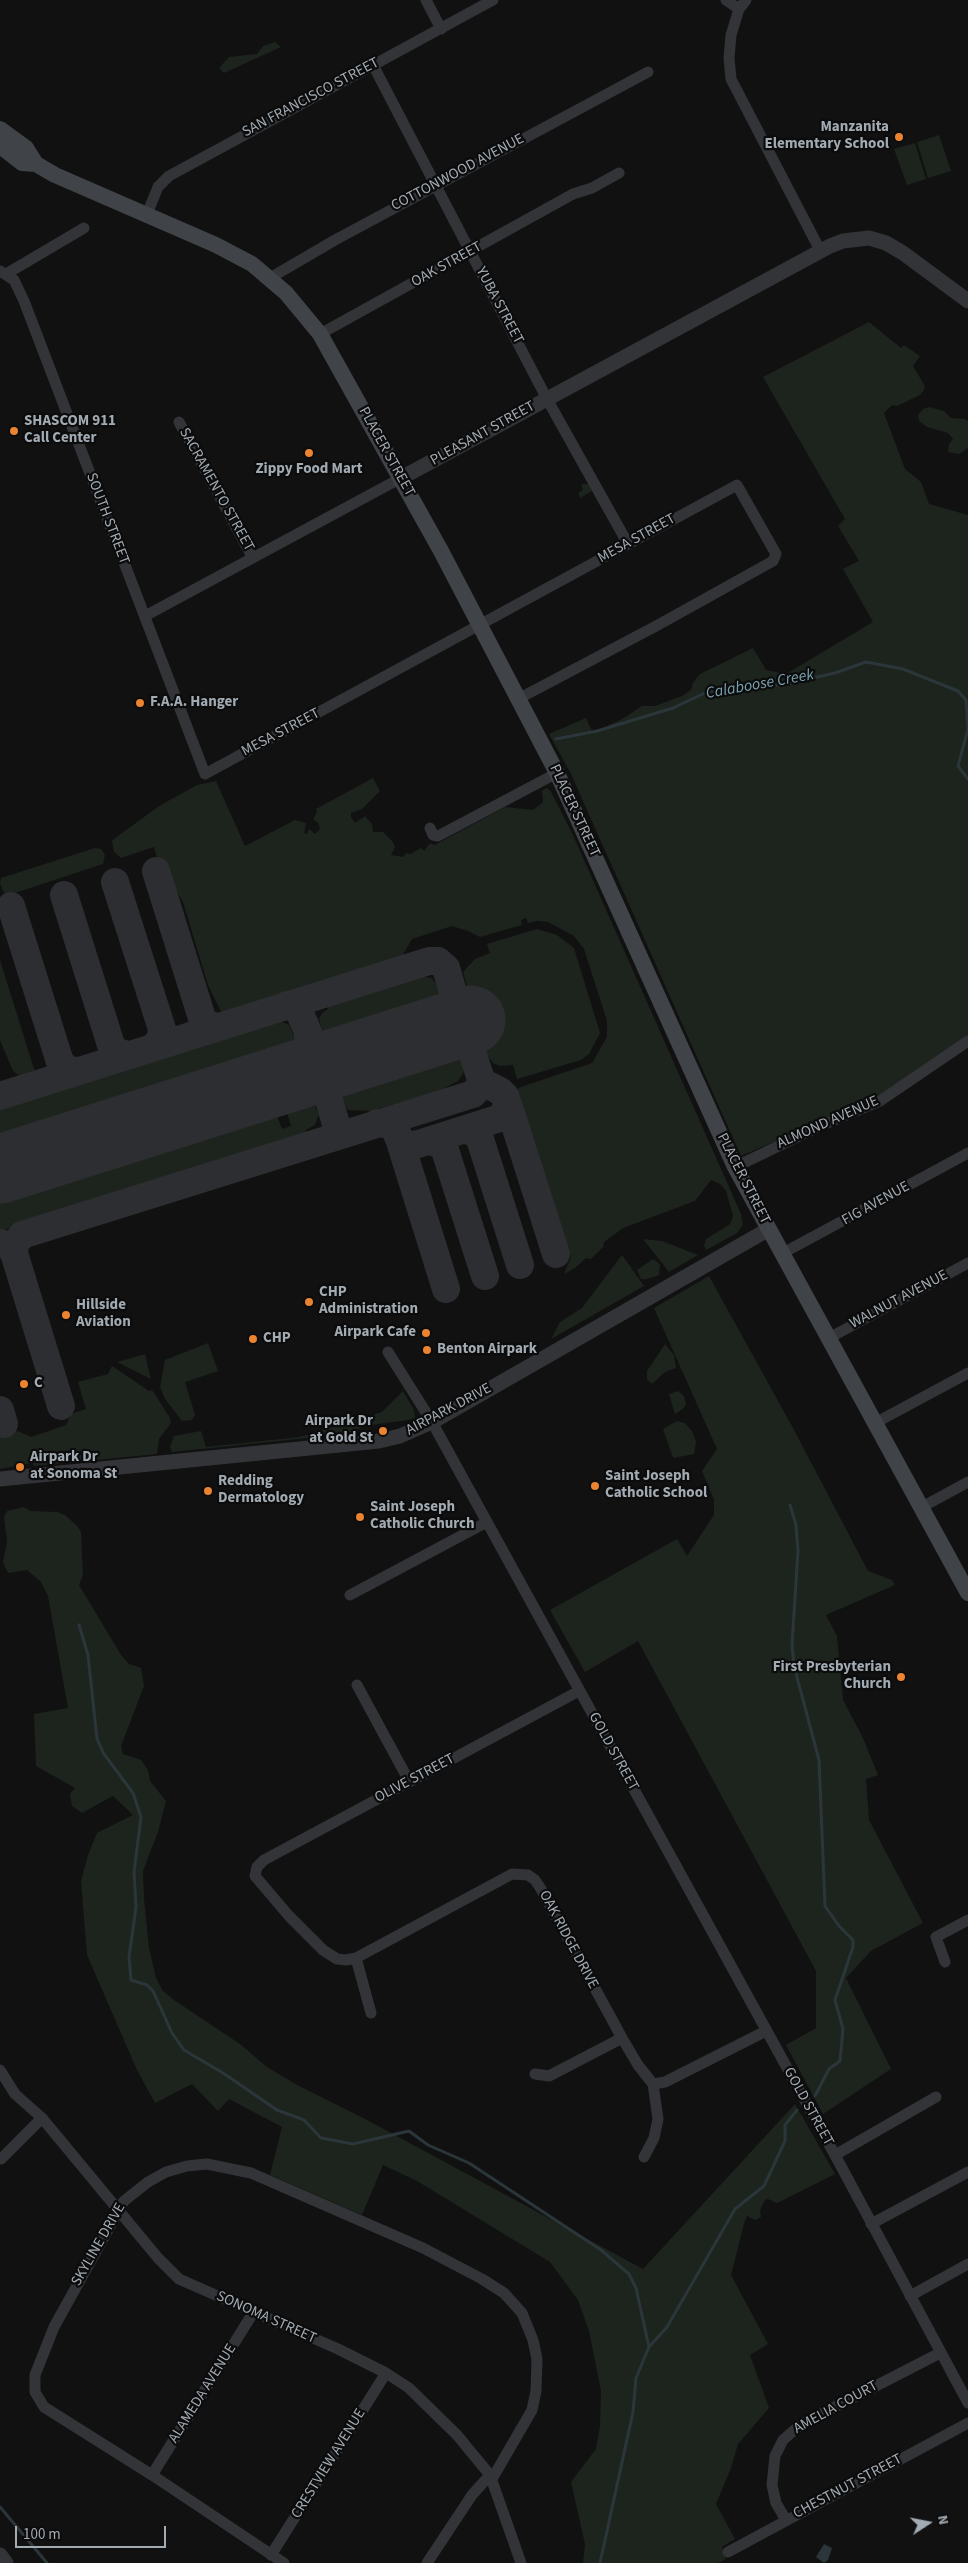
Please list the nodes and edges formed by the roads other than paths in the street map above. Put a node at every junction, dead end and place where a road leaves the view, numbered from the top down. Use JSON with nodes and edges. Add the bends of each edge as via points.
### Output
{"nodes":[{"id":1,"x":426,"y":0,"type":"edge"},
{"id":2,"x":493,"y":0,"type":"edge"},
{"id":3,"x":726,"y":0,"type":"edge"},
{"id":4,"x":742,"y":4,"type":"edge"},
{"id":5,"x":441,"y":29,"type":"junction"},
{"id":6,"x":373,"y":65,"type":"junction"},
{"id":7,"x":648,"y":72,"type":"dead end"},
{"id":8,"x":0,"y":129,"type":"edge"},
{"id":9,"x":0,"y":146,"type":"edge"},
{"id":10,"x":36,"y":164,"type":"junction"},
{"id":11,"x":619,"y":173,"type":"dead end"},
{"id":12,"x":438,"y":184,"type":"junction"},
{"id":13,"x":147,"y":214,"type":"junction"},
{"id":14,"x":84,"y":228,"type":"dead end"},
{"id":15,"x":470,"y":252,"type":"junction"},
{"id":16,"x":821,"y":252,"type":"junction"},
{"id":17,"x":3,"y":272,"type":"edge"},
{"id":18,"x":270,"y":278,"type":"junction"},
{"id":19,"x":968,"y":301,"type":"edge"},
{"id":20,"x":320,"y":334,"type":"junction"},
{"id":21,"x":547,"y":399,"type":"junction"},
{"id":22,"x":179,"y":422,"type":"dead end"},
{"id":23,"x":401,"y":478,"type":"junction"},
{"id":24,"x":628,"y":544,"type":"junction"},
{"id":25,"x":253,"y":558,"type":"junction"},
{"id":26,"x":145,"y":616,"type":"junction"},
{"id":27,"x":480,"y":624,"type":"junction"},
{"id":28,"x":518,"y":699,"type":"junction"},
{"id":29,"x":557,"y":773,"type":"junction"},
{"id":30,"x":205,"y":774,"type":"joint"},
{"id":31,"x":430,"y":828,"type":"dead end"},
{"id":32,"x":968,"y":1041,"type":"edge"},
{"id":33,"x":968,"y":1153,"type":"edge"},
{"id":34,"x":735,"y":1167,"type":"junction"},
{"id":35,"x":769,"y":1229,"type":"junction"},
{"id":36,"x":783,"y":1253,"type":"junction"},
{"id":37,"x":968,"y":1263,"type":"edge"},
{"id":38,"x":830,"y":1338,"type":"junction"},
{"id":39,"x":388,"y":1352,"type":"dead end"},
{"id":40,"x":968,"y":1373,"type":"edge"},
{"id":41,"x":432,"y":1422,"type":"junction"},
{"id":42,"x":875,"y":1423,"type":"junction"},
{"id":43,"x":0,"y":1479,"type":"edge"},
{"id":44,"x":968,"y":1482,"type":"edge"},
{"id":45,"x":922,"y":1507,"type":"junction"},
{"id":46,"x":487,"y":1522,"type":"junction"},
{"id":47,"x":968,"y":1593,"type":"edge"},
{"id":48,"x":350,"y":1595,"type":"dead end"},
{"id":49,"x":357,"y":1686,"type":"dead end"},
{"id":50,"x":579,"y":1691,"type":"junction"},
{"id":51,"x":409,"y":1782,"type":"junction"},
{"id":52,"x":968,"y":1920,"type":"edge"},
{"id":53,"x":356,"y":1958,"type":"junction"},
{"id":54,"x":944,"y":1962,"type":"dead end"},
{"id":55,"x":370,"y":2013,"type":"dead end"},
{"id":56,"x":766,"y":2032,"type":"junction"},
{"id":57,"x":622,"y":2038,"type":"junction"},
{"id":58,"x":0,"y":2070,"type":"edge"},
{"id":59,"x":535,"y":2074,"type":"dead end"},
{"id":60,"x":654,"y":2084,"type":"junction"},
{"id":61,"x":936,"y":2097,"type":"dead end"},
{"id":62,"x":42,"y":2118,"type":"junction"},
{"id":63,"x":835,"y":2155,"type":"junction"},
{"id":64,"x":644,"y":2157,"type":"dead end"},
{"id":65,"x":2,"y":2158,"type":"dead end"},
{"id":66,"x":968,"y":2172,"type":"edge"},
{"id":67,"x":120,"y":2210,"type":"junction"},
{"id":68,"x":871,"y":2224,"type":"junction"},
{"id":69,"x":968,"y":2264,"type":"edge"},
{"id":70,"x":910,"y":2296,"type":"junction"},
{"id":71,"x":254,"y":2313,"type":"junction"},
{"id":72,"x":940,"y":2352,"type":"junction"},
{"id":73,"x":386,"y":2373,"type":"junction"},
{"id":74,"x":968,"y":2403,"type":"edge"},
{"id":75,"x":968,"y":2423,"type":"edge"},
{"id":76,"x":152,"y":2475,"type":"junction"},
{"id":77,"x":491,"y":2477,"type":"junction"},
{"id":78,"x":786,"y":2520,"type":"junction"},
{"id":79,"x":728,"y":2552,"type":"dead end"},
{"id":80,"x":0,"y":2555,"type":"edge"},
{"id":81,"x":271,"y":2555,"type":"junction"},
{"id":82,"x":6,"y":2563,"type":"edge"},
{"id":83,"x":284,"y":2563,"type":"edge"},
{"id":84,"x":427,"y":2563,"type":"edge"},
{"id":85,"x":521,"y":2563,"type":"edge"}],
"edges":[{"from":1,"to":5,"type":"street"},
{"from":2,"to":5,"type":"street","name":"SAN FRANCISCO STREET"},
{"from":3,"to":4,"type":"street"},
{"from":4,"to":16,"type":"street","via":[[729,47],[731,79]]},
{"from":5,"to":6,"type":"street","name":"SAN FRANCISCO STREET"},
{"from":6,"to":12,"type":"street","name":"YUBA STREET"},
{"from":6,"to":13,"type":"street","name":"SAN FRANCISCO STREET","via":[[169,176],[158,187]]},
{"from":7,"to":12,"type":"street","name":"COTTONWOOD AVENUE"},
{"from":8,"to":10,"type":"main road","name":"PLACER STREET","via":[[26,148]]},
{"from":9,"to":10,"type":"main road","name":"PLACER STREET","via":[[22,163]]},
{"from":10,"to":13,"type":"main road","name":"PLACER STREET"},
{"from":11,"to":15,"type":"street","name":"OAK STREET","via":[[573,194]]},
{"from":12,"to":15,"type":"street","name":"YUBA STREET"},
{"from":12,"to":18,"type":"street","name":"COTTONWOOD AVENUE"},
{"from":13,"to":18,"type":"main road","name":"PLACER STREET","via":[[231,252]]},
{"from":14,"to":17,"type":"street"},
{"from":15,"to":20,"type":"street","name":"OAK STREET"},
{"from":15,"to":21,"type":"street","name":"YUBA STREET"},
{"from":16,"to":19,"type":"street","name":"PLEASANT STREET","via":[[843,241],[878,240],[903,253]]},
{"from":16,"to":21,"type":"street","name":"PLEASANT STREET"},
{"from":17,"to":26,"type":"street","name":"SOUTH STREET","via":[[14,280],[24,301]]},
{"from":18,"to":20,"type":"main road","name":"PLACER STREET","via":[[293,300]]},
{"from":20,"to":23,"type":"main road","name":"PLACER STREET"},
{"from":21,"to":23,"type":"street","name":"PLEASANT STREET"},
{"from":21,"to":24,"type":"street","name":"YUBA STREET"},
{"from":22,"to":25,"type":"street","name":"SACRAMENTO STREET"},
{"from":23,"to":25,"type":"street","name":"PLEASANT STREET"},
{"from":23,"to":27,"type":"main road","name":"PLACER STREET"},
{"from":24,"to":27,"type":"street","name":"MESA STREET"},
{"from":24,"to":28,"type":"street","name":"MESA STREET","via":[[737,485],[776,554],[768,565]]},
{"from":25,"to":26,"type":"street","name":"PLEASANT STREET"},
{"from":26,"to":30,"type":"street","name":"SOUTH STREET"},
{"from":27,"to":28,"type":"main road","name":"PLACER STREET"},
{"from":27,"to":30,"type":"street","name":"MESA STREET"},
{"from":28,"to":29,"type":"main road","name":"PLACER STREET"},
{"from":29,"to":31,"type":"street","via":[[438,836],[433,836]]},
{"from":29,"to":34,"type":"main road","name":"PLACER STREET"},
{"from":32,"to":34,"type":"street","name":"ALMOND AVENUE","via":[[880,1101]]},
{"from":33,"to":36,"type":"street","name":"FIG AVENUE"},
{"from":34,"to":35,"type":"main road","name":"PLACER STREET"},
{"from":35,"to":36,"type":"main road","name":"PLACER STREET"},
{"from":35,"to":41,"type":"street","name":"AIRPARK DRIVE"},
{"from":36,"to":38,"type":"main road","name":"PLACER STREET"},
{"from":37,"to":38,"type":"street","name":"WALNUT AVENUE"},
{"from":38,"to":42,"type":"main road","name":"PLACER STREET"},
{"from":39,"to":41,"type":"street","name":"GOLD STREET"},
{"from":40,"to":42,"type":"street"},
{"from":41,"to":43,"type":"street","name":"AIRPARK DRIVE","via":[[379,1441]]},
{"from":41,"to":46,"type":"street","name":"GOLD STREET"},
{"from":42,"to":45,"type":"main road","name":"PLACER STREET"},
{"from":44,"to":45,"type":"street"},
{"from":45,"to":47,"type":"main road","name":"PLACER STREET"},
{"from":46,"to":48,"type":"street"},
{"from":46,"to":50,"type":"street","name":"GOLD STREET"},
{"from":49,"to":51,"type":"street"},
{"from":50,"to":51,"type":"street","name":"OLIVE STREET"},
{"from":50,"to":56,"type":"street","name":"GOLD STREET"},
{"from":51,"to":53,"type":"street","name":"OLIVE STREET","via":[[264,1860],[255,1871],[260,1884],[323,1950],[337,1959]]},
{"from":52,"to":54,"type":"street","via":[[936,1937]]},
{"from":53,"to":55,"type":"street"},
{"from":53,"to":57,"type":"street","name":"OAK RIDGE DRIVE","via":[[512,1874],[528,1875],[541,1889]]},
{"from":56,"to":60,"type":"street"},
{"from":56,"to":63,"type":"street","name":"GOLD STREET"},
{"from":57,"to":59,"type":"street","via":[[549,2076]]},
{"from":57,"to":60,"type":"street","name":"OAK RIDGE DRIVE"},
{"from":58,"to":62,"type":"street","name":"SONOMA STREET","via":[[15,2094]]},
{"from":60,"to":64,"type":"street","via":[[658,2119],[654,2138]]},
{"from":61,"to":63,"type":"street","name":"GOLD STREET"},
{"from":62,"to":65,"type":"street"},
{"from":62,"to":67,"type":"street","name":"SONOMA STREET"},
{"from":63,"to":68,"type":"street","name":"GOLD STREET"},
{"from":66,"to":68,"type":"street"},
{"from":67,"to":71,"type":"street","name":"SONOMA STREET","via":[[179,2279]]},
{"from":67,"to":76,"type":"street","name":"SKYLINE DRIVE","via":[[54,2327],[35,2375],[34,2386],[44,2407]]},
{"from":67,"to":77,"type":"street","name":"SKYLINE DRIVE","via":[[133,2193],[166,2172],[198,2164],[223,2166],[267,2180],[423,2248],[504,2293],[522,2313],[533,2340],[536,2391],[532,2410]]},
{"from":68,"to":70,"type":"street","name":"GOLD STREET"},
{"from":69,"to":70,"type":"street"},
{"from":70,"to":72,"type":"street","name":"GOLD STREET"},
{"from":71,"to":73,"type":"street","name":"SONOMA STREET","via":[[338,2348]]},
{"from":71,"to":76,"type":"street","name":"ALAMEDA AVENUE"},
{"from":72,"to":74,"type":"street","name":"GOLD STREET"},
{"from":72,"to":78,"type":"street","name":"AMELIA COURT","via":[[800,2425],[783,2440],[775,2456],[772,2485],[776,2503]]},
{"from":73,"to":77,"type":"street","name":"SONOMA STREET","via":[[403,2383],[442,2420]]},
{"from":73,"to":81,"type":"street","name":"CRESTVIEW AVENUE"},
{"from":75,"to":78,"type":"street","name":"CHESTNUT STREET"},
{"from":76,"to":81,"type":"street","name":"SKYLINE DRIVE"},
{"from":77,"to":84,"type":"street","name":"SKYLINE DRIVE","via":[[472,2496]]},
{"from":77,"to":85,"type":"street","name":"SONOMA STREET"},
{"from":78,"to":79,"type":"street","name":"CHESTNUT STREET"},
{"from":80,"to":82,"type":"street"},
{"from":81,"to":83,"type":"street","name":"SKYLINE DRIVE"}]}
